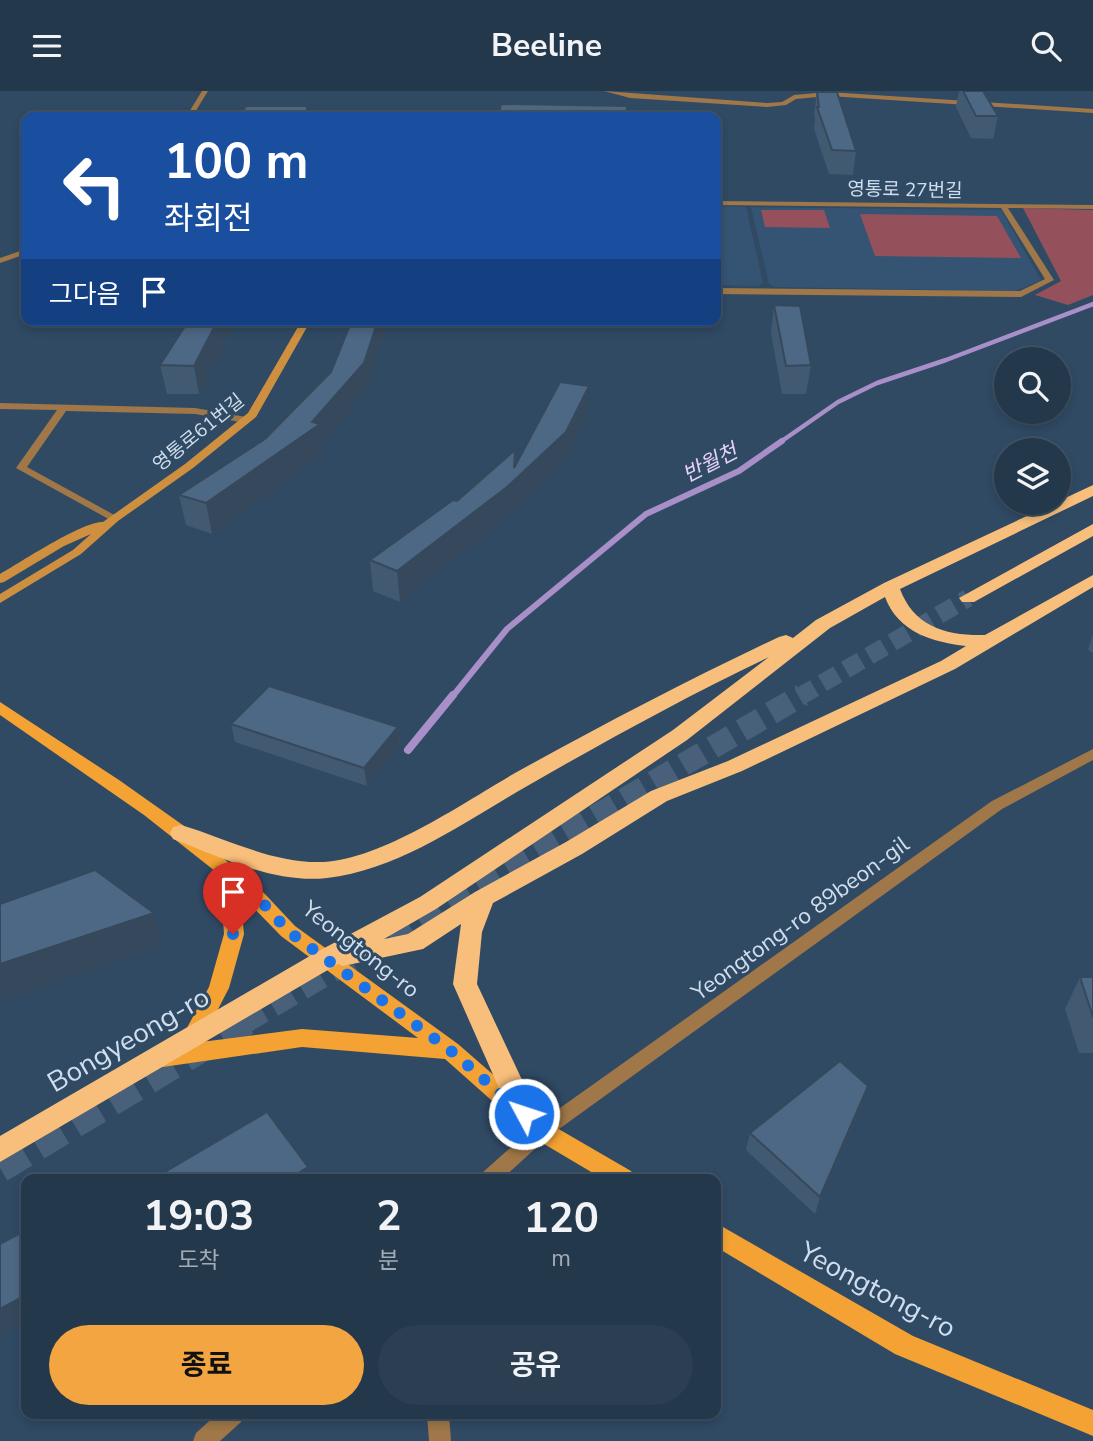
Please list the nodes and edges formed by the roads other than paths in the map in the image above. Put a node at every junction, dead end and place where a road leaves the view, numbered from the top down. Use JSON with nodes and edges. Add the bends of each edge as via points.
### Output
{"nodes":[{"id":1,"x":205,"y":91,"type":"edge"},
{"id":2,"x":607,"y":91,"type":"edge"},
{"id":3,"x":1093,"y":111,"type":"edge"},
{"id":4,"x":192,"y":112,"type":"edge"},
{"id":5,"x":721,"y":203,"type":"edge"},
{"id":6,"x":1003,"y":206,"type":"junction"},
{"id":7,"x":1093,"y":207,"type":"edge"},
{"id":8,"x":21,"y":253,"type":"edge"},
{"id":9,"x":0,"y":261,"type":"edge"},
{"id":10,"x":721,"y":291,"type":"edge"},
{"id":11,"x":304,"y":326,"type":"edge"},
{"id":12,"x":0,"y":406,"type":"edge"},
{"id":13,"x":64,"y":407,"type":"junction"},
{"id":14,"x":246,"y":420,"type":"junction"},
{"id":15,"x":1093,"y":490,"type":"edge"},
{"id":16,"x":114,"y":519,"type":"junction"},
{"id":17,"x":1093,"y":529,"type":"edge"},
{"id":18,"x":0,"y":579,"type":"edge"},
{"id":19,"x":1093,"y":580,"type":"edge"},
{"id":20,"x":890,"y":587,"type":"junction"},
{"id":21,"x":968,"y":598,"type":"tunnel mouth"},
{"id":22,"x":0,"y":599,"type":"edge"},
{"id":23,"x":823,"y":624,"type":"junction"},
{"id":24,"x":1014,"y":628,"type":"junction"},
{"id":25,"x":1,"y":707,"type":"edge"},
{"id":26,"x":1093,"y":754,"type":"edge"},
{"id":27,"x":181,"y":833,"type":"junction"},
{"id":28,"x":229,"y":874,"type":"junction"},
{"id":29,"x":482,"y":898,"type":"junction"},
{"id":30,"x":324,"y":960,"type":"junction"},
{"id":31,"x":192,"y":1038,"type":"junction"},
{"id":32,"x":450,"y":1050,"type":"junction"},
{"id":33,"x":157,"y":1059,"type":"junction"},
{"id":34,"x":533,"y":1123,"type":"junction"},
{"id":35,"x":0,"y":1150,"type":"edge"},
{"id":36,"x":493,"y":1174,"type":"edge"},
{"id":37,"x":615,"y":1174,"type":"edge"},
{"id":38,"x":721,"y":1237,"type":"edge"},
{"id":39,"x":228,"y":1419,"type":"edge"},
{"id":40,"x":438,"y":1419,"type":"edge"},
{"id":41,"x":1093,"y":1423,"type":"edge"},
{"id":42,"x":204,"y":1441,"type":"edge"},
{"id":43,"x":440,"y":1441,"type":"edge"}],
"edges":[{"from":1,"to":4,"type":"street"},
{"from":2,"to":3,"type":"street","via":[[733,104],[784,104],[794,97],[828,94]]},
{"from":5,"to":6,"type":"street","name":"영통로 27번길"},
{"from":6,"to":7,"type":"street","name":"영통로 27번길"},
{"from":6,"to":10,"type":"street","via":[[1050,280],[1021,294]]},
{"from":8,"to":9,"type":"street"},
{"from":11,"to":14,"type":"street","name":"영통로61번길","via":[[267,393]]},
{"from":12,"to":13,"type":"street"},
{"from":13,"to":14,"type":"street","via":[[195,411]]},
{"from":13,"to":16,"type":"street","via":[[21,468]]},
{"from":14,"to":16,"type":"street","name":"영통로61번길"},
{"from":15,"to":20,"type":"highway"},
{"from":16,"to":18,"type":"street"},
{"from":16,"to":22,"type":"street","via":[[77,552]]},
{"from":17,"to":21,"type":"highway"},
{"from":19,"to":24,"type":"highway"},
{"from":20,"to":23,"type":"highway"},
{"from":20,"to":24,"type":"highway","via":[[908,619],[946,637],[988,641]]},
{"from":23,"to":27,"type":"highway","via":[[731,667],[419,837],[357,864],[325,870],[269,864]]},
{"from":23,"to":30,"type":"highway","name":"Bongyeong-ro","via":[[680,735],[428,902]]},
{"from":24,"to":29,"type":"highway","via":[[948,665],[735,766],[659,796]]},
{"from":25,"to":27,"type":"main road","name":"Yeongtong-ro"},
{"from":26,"to":34,"type":"street","name":"Yeongtong-ro 89beon-gil","via":[[998,805]]},
{"from":27,"to":28,"type":"main road","name":"Yeongtong-ro"},
{"from":28,"to":30,"type":"main road","name":"Yeongtong-ro"},
{"from":28,"to":31,"type":"main road","via":[[231,945],[219,988]]},
{"from":29,"to":30,"type":"highway","via":[[414,942]]},
{"from":29,"to":34,"type":"highway","via":[[470,932],[465,984]]},
{"from":30,"to":31,"type":"highway","name":"Bongyeong-ro"},
{"from":30,"to":32,"type":"main road","name":"Yeongtong-ro"},
{"from":31,"to":33,"type":"highway","name":"Bongyeong-ro"},
{"from":32,"to":33,"type":"main road","via":[[302,1038]]},
{"from":32,"to":34,"type":"main road","name":"Yeongtong-ro"},
{"from":33,"to":35,"type":"highway","name":"Bongyeong-ro"},
{"from":34,"to":36,"type":"street","name":"Yeongtong-ro 89beon-gil"},
{"from":34,"to":37,"type":"main road","name":"Yeongtong-ro"},
{"from":38,"to":41,"type":"main road","name":"Yeongtong-ro","via":[[904,1345]]},
{"from":39,"to":42,"type":"street"},
{"from":40,"to":43,"type":"street"}]}
